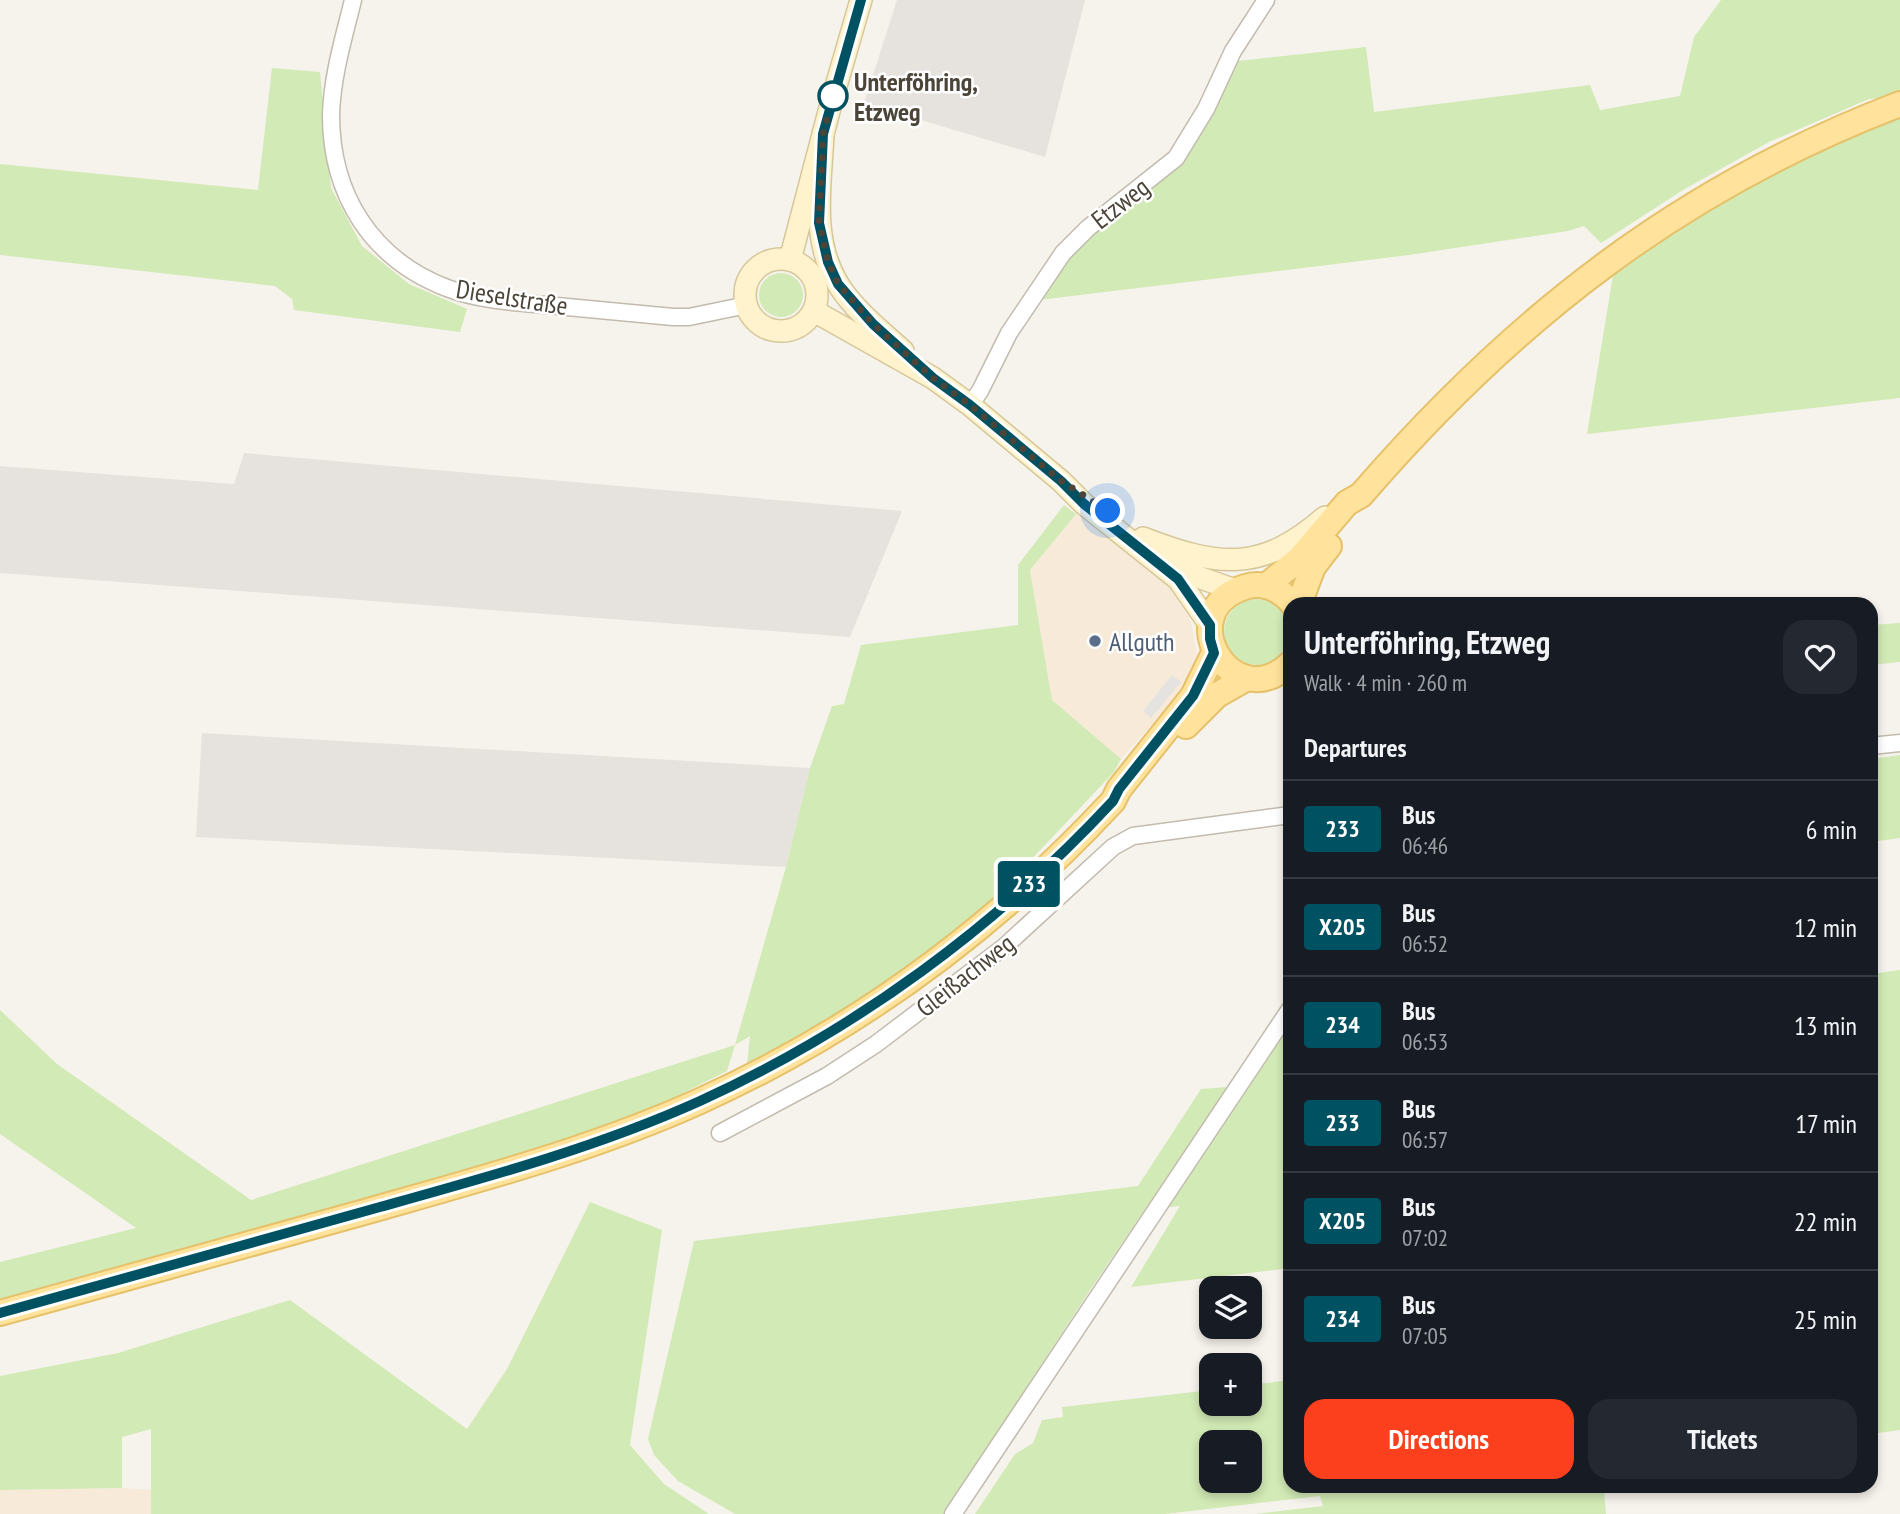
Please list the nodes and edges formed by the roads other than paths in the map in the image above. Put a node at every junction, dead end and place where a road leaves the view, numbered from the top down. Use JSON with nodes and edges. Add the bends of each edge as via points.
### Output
{"nodes":[{"id":1,"x":353,"y":0,"type":"edge"},
{"id":2,"x":861,"y":0,"type":"edge"},
{"id":3,"x":1266,"y":0,"type":"edge"},
{"id":4,"x":1900,"y":104,"type":"edge"},
{"id":5,"x":823,"y":134,"type":"junction"},
{"id":6,"x":790,"y":260,"type":"junction"},
{"id":7,"x":747,"y":305,"type":"junction"},
{"id":8,"x":814,"y":311,"type":"junction"},
{"id":9,"x":933,"y":378,"type":"junction"},
{"id":10,"x":970,"y":405,"type":"junction"},
{"id":11,"x":1061,"y":481,"type":"junction"},
{"id":12,"x":1354,"y":499,"type":"junction"},
{"id":13,"x":1143,"y":538,"type":"junction"},
{"id":14,"x":1266,"y":586,"type":"junction"},
{"id":15,"x":1235,"y":590,"type":"junction"},
{"id":16,"x":1287,"y":597,"type":"edge"},
{"id":17,"x":1302,"y":597,"type":"edge"},
{"id":18,"x":1210,"y":625,"type":"junction"},
{"id":19,"x":1214,"y":653,"type":"junction"},
{"id":20,"x":1283,"y":670,"type":"edge"},
{"id":21,"x":1247,"y":678,"type":"junction"},
{"id":22,"x":1900,"y":743,"type":"edge"},
{"id":23,"x":1878,"y":745,"type":"edge"},
{"id":24,"x":1113,"y":801,"type":"junction"},
{"id":25,"x":1283,"y":816,"type":"edge"},
{"id":26,"x":1283,"y":1019,"type":"edge"},
{"id":27,"x":720,"y":1133,"type":"dead end"},
{"id":28,"x":0,"y":1313,"type":"edge"},
{"id":29,"x":953,"y":1514,"type":"edge"}],
"edges":[{"from":1,"to":7,"type":"street","name":"Dieselstraße","via":[[335,80],[332,144],[349,201],[364,228],[388,254],[446,288],[509,301],[673,317]]},
{"from":2,"to":5,"type":"street"},
{"from":3,"to":10,"type":"street","name":"Etzweg","via":[[1233,51],[1176,159],[1069,247],[1010,333]]},
{"from":4,"to":12,"type":"main road","via":[[1767,163],[1611,259],[1480,368]]},
{"from":5,"to":6,"type":"street"},
{"from":5,"to":9,"type":"street","via":[[819,223],[828,262],[852,302]]},
{"from":6,"to":7,"type":"street","via":[[759,267],[747,284]]},
{"from":6,"to":8,"type":"street","via":[[814,280]]},
{"from":7,"to":8,"type":"street","via":[[758,323],[778,331],[799,327]]},
{"from":8,"to":9,"type":"street"},
{"from":9,"to":10,"type":"street"},
{"from":10,"to":11,"type":"street"},
{"from":11,"to":13,"type":"street"},
{"from":11,"to":18,"type":"street","via":[[1178,579]]},
{"from":12,"to":13,"type":"street","via":[[1337,506],[1281,548],[1257,557],[1205,559]]},
{"from":12,"to":14,"type":"main road","via":[[1299,559]]},
{"from":12,"to":17,"type":"main road","via":[[1357,509],[1313,567]]},
{"from":13,"to":15,"type":"street","via":[[1173,564]]},
{"from":14,"to":15,"type":"main road"},
{"from":14,"to":16,"type":"main road"},
{"from":15,"to":18,"type":"main road","via":[[1223,599]]},
{"from":18,"to":19,"type":"main road"},
{"from":19,"to":21,"type":"main road","via":[[1234,673]]},
{"from":19,"to":24,"type":"main road","via":[[1193,696]]},
{"from":20,"to":21,"type":"main road","via":[[1265,678]]},
{"from":21,"to":24,"type":"main road","via":[[1217,695],[1127,794]]},
{"from":22,"to":23,"type":"street"},
{"from":24,"to":28,"type":"main road","via":[[1035,879],[934,963],[858,1015],[701,1101],[541,1161]]},
{"from":25,"to":27,"type":"street","name":"Gleißachweg","via":[[1133,836],[1113,847],[1004,947],[876,1044],[827,1076]]},
{"from":26,"to":29,"type":"street"}]}
